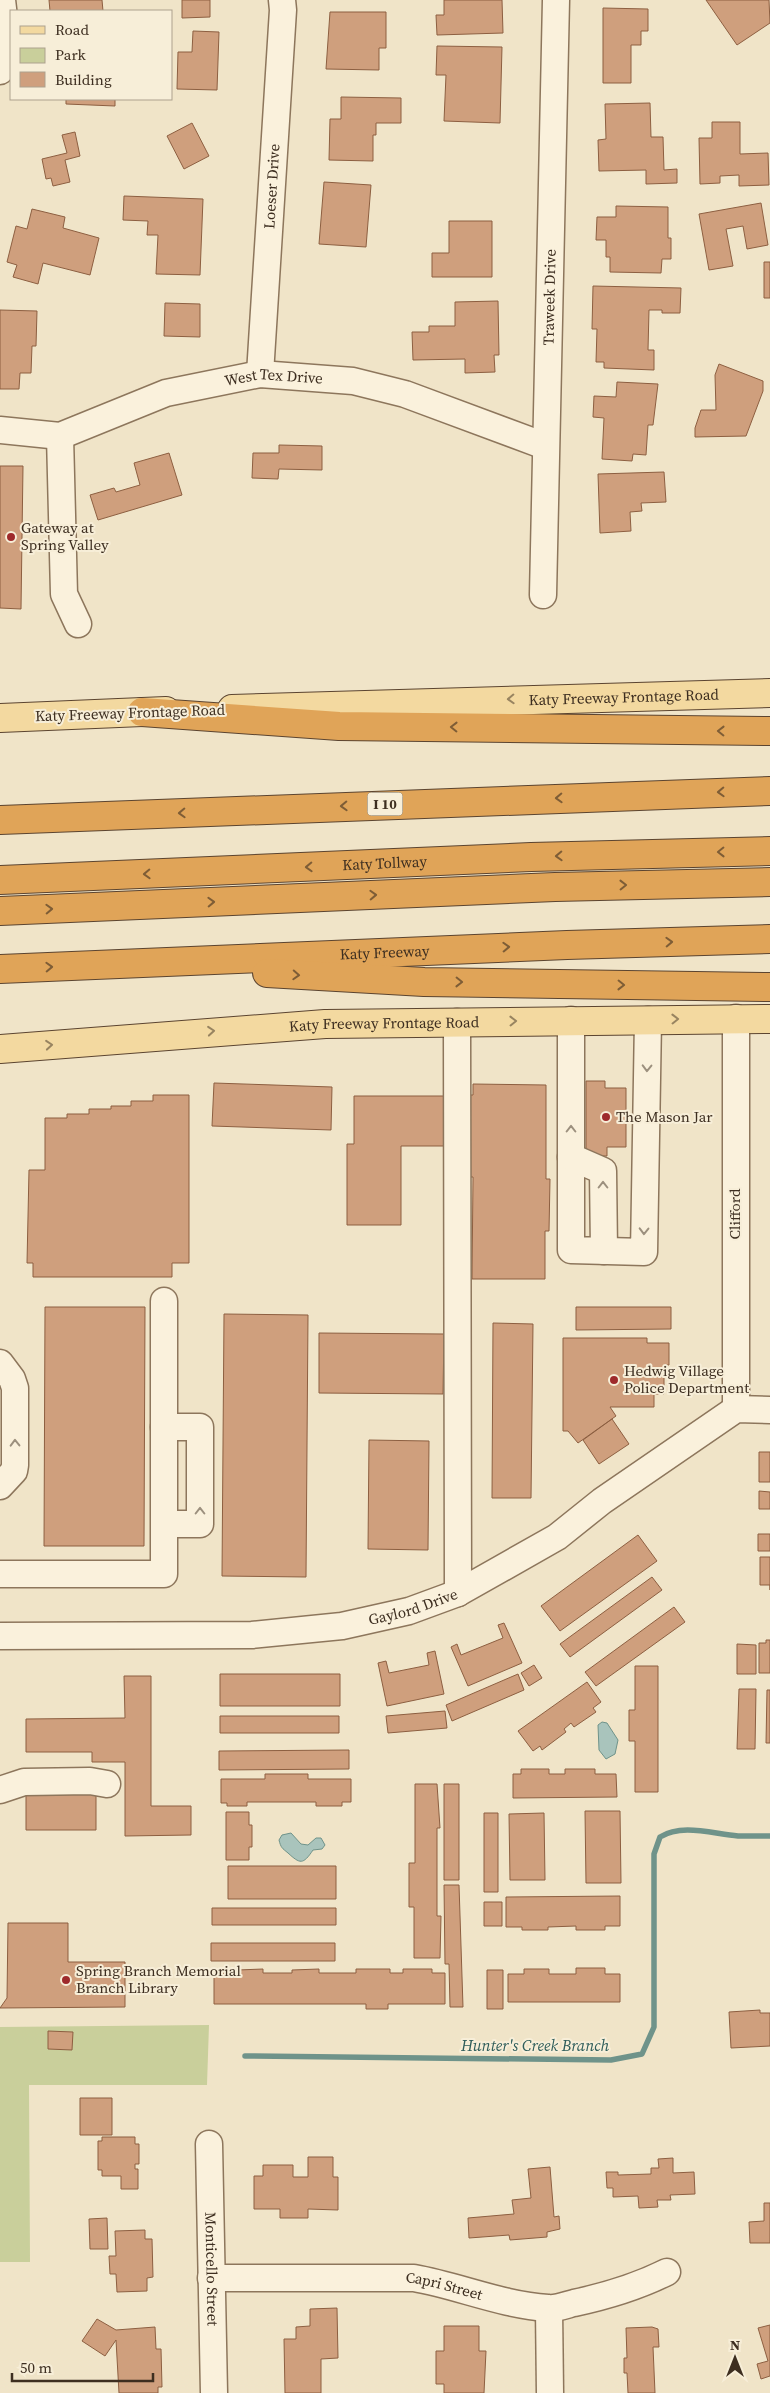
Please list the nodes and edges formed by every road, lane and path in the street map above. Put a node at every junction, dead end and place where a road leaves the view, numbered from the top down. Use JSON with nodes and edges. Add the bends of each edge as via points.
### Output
{"nodes":[{"id":1,"x":2,"y":0,"type":"edge"},
{"id":2,"x":282,"y":0,"type":"edge"},
{"id":3,"x":556,"y":0,"type":"edge"},
{"id":4,"x":0,"y":71,"type":"edge"},
{"id":5,"x":260,"y":374,"type":"junction"},
{"id":6,"x":0,"y":430,"type":"edge"},
{"id":7,"x":60,"y":436,"type":"junction"},
{"id":8,"x":545,"y":446,"type":"junction"},
{"id":9,"x":543,"y":595,"type":"dead end"},
{"id":10,"x":78,"y":624,"type":"dead end"},
{"id":11,"x":770,"y":693,"type":"edge"},
{"id":12,"x":142,"y":712,"type":"junction"},
{"id":13,"x":0,"y":718,"type":"edge"},
{"id":14,"x":770,"y":731,"type":"edge"},
{"id":15,"x":770,"y":791,"type":"edge"},
{"id":16,"x":0,"y":820,"type":"edge"},
{"id":17,"x":770,"y":851,"type":"edge"},
{"id":18,"x":0,"y":880,"type":"edge"},
{"id":19,"x":770,"y":882,"type":"edge"},
{"id":20,"x":0,"y":911,"type":"edge"},
{"id":21,"x":770,"y":939,"type":"edge"},
{"id":22,"x":108,"y":964,"type":"junction"},
{"id":23,"x":0,"y":969,"type":"edge"},
{"id":24,"x":770,"y":986,"type":"edge"},
{"id":25,"x":736,"y":1018,"type":"junction"},
{"id":26,"x":571,"y":1020,"type":"junction"},
{"id":27,"x":648,"y":1020,"type":"junction"},
{"id":28,"x":770,"y":1020,"type":"edge"},
{"id":29,"x":457,"y":1022,"type":"junction"},
{"id":30,"x":0,"y":1049,"type":"edge"},
{"id":31,"x":164,"y":1301,"type":"dead end"},
{"id":32,"x":0,"y":1363,"type":"edge"},
{"id":33,"x":736,"y":1409,"type":"junction"},
{"id":34,"x":770,"y":1410,"type":"edge"},
{"id":35,"x":164,"y":1427,"type":"junction"},
{"id":36,"x":0,"y":1486,"type":"edge"},
{"id":37,"x":164,"y":1524,"type":"junction"},
{"id":38,"x":0,"y":1574,"type":"edge"},
{"id":39,"x":458,"y":1593,"type":"junction"},
{"id":40,"x":0,"y":1636,"type":"edge"},
{"id":41,"x":107,"y":1784,"type":"dead end"},
{"id":42,"x":0,"y":1790,"type":"edge"},
{"id":43,"x":209,"y":2144,"type":"dead end"},
{"id":44,"x":667,"y":2272,"type":"dead end"},
{"id":45,"x":211,"y":2278,"type":"junction"},
{"id":46,"x":549,"y":2309,"type":"junction"},
{"id":47,"x":214,"y":2393,"type":"edge"},
{"id":48,"x":550,"y":2393,"type":"edge"}],
"edges":[{"from":1,"to":4,"type":"street","via":[[5,26]]},
{"from":2,"to":5,"type":"street","name":"Loeser Drive","via":[[284,10]]},
{"from":3,"to":8,"type":"street","name":"Traweek Drive"},
{"from":5,"to":7,"type":"street","name":"West Tex Drive","via":[[166,393]]},
{"from":5,"to":8,"type":"street","name":"West Tex Drive","via":[[353,381],[405,394]]},
{"from":6,"to":7,"type":"street","name":"West Tex Drive"},
{"from":7,"to":10,"type":"street","via":[[64,594]]},
{"from":8,"to":9,"type":"street","name":"Traweek Drive"},
{"from":11,"to":12,"type":"main road","name":"Katy Freeway Frontage Road","one_way":true},
{"from":12,"to":13,"type":"main road","name":"Katy Freeway Frontage Road"},
{"from":14,"to":12,"type":"highway","one_way":true,"via":[[339,726]]},
{"from":15,"to":16,"type":"highway","number":"I 10","one_way":true},
{"from":17,"to":18,"type":"highway","name":"Katy Tollway","one_way":true,"via":[[532,857]]},
{"from":20,"to":19,"type":"highway","name":"Katy Tollway","one_way":true,"via":[[555,887]]},
{"from":22,"to":21,"type":"highway","name":"Katy Freeway","one_way":true},
{"from":23,"to":22,"type":"highway","name":"Katy Freeway","one_way":true},
{"from":22,"to":24,"type":"highway","one_way":true,"via":[[424,982]]},
{"from":27,"to":25,"type":"main road","name":"Katy Freeway Frontage Road","one_way":true},
{"from":25,"to":28,"type":"main road","name":"Katy Freeway Frontage Road"},
{"from":25,"to":33,"type":"street","name":"Clifford"},
{"from":26,"to":27,"type":"main road","name":"Katy Freeway Frontage Road"},
{"from":27,"to":26,"type":"street","one_way":true,"via":[[644,1252],[604,1251],[603,1171],[571,1157]]},
{"from":29,"to":26,"type":"main road","name":"Katy Freeway Frontage Road","one_way":true},
{"from":30,"to":29,"type":"main road","name":"Katy Freeway Frontage Road","one_way":true,"via":[[278,1026]]},
{"from":29,"to":39,"type":"street"},
{"from":31,"to":35,"type":"street"},
{"from":36,"to":32,"type":"street","one_way":true,"via":[[16,1465],[15,1388]]},
{"from":33,"to":34,"type":"street"},
{"from":33,"to":39,"type":"street","name":"Gaylord Drive","via":[[602,1501],[557,1537]]},
{"from":35,"to":37,"type":"street"},
{"from":37,"to":35,"type":"street","one_way":true,"via":[[200,1524],[200,1427]]},
{"from":37,"to":38,"type":"street","via":[[164,1574]]},
{"from":39,"to":40,"type":"street","name":"Gaylord Drive","via":[[409,1611],[342,1626],[252,1635]]},
{"from":41,"to":42,"type":"street","via":[[90,1781],[24,1782]]},
{"from":43,"to":45,"type":"street","name":"Monticello Street"},
{"from":44,"to":46,"type":"street","name":"Capri Street","via":[[630,2289]]},
{"from":45,"to":46,"type":"street","name":"Capri Street","via":[[414,2278]]},
{"from":45,"to":47,"type":"street","name":"Monticello Street"},
{"from":46,"to":48,"type":"street"}]}
